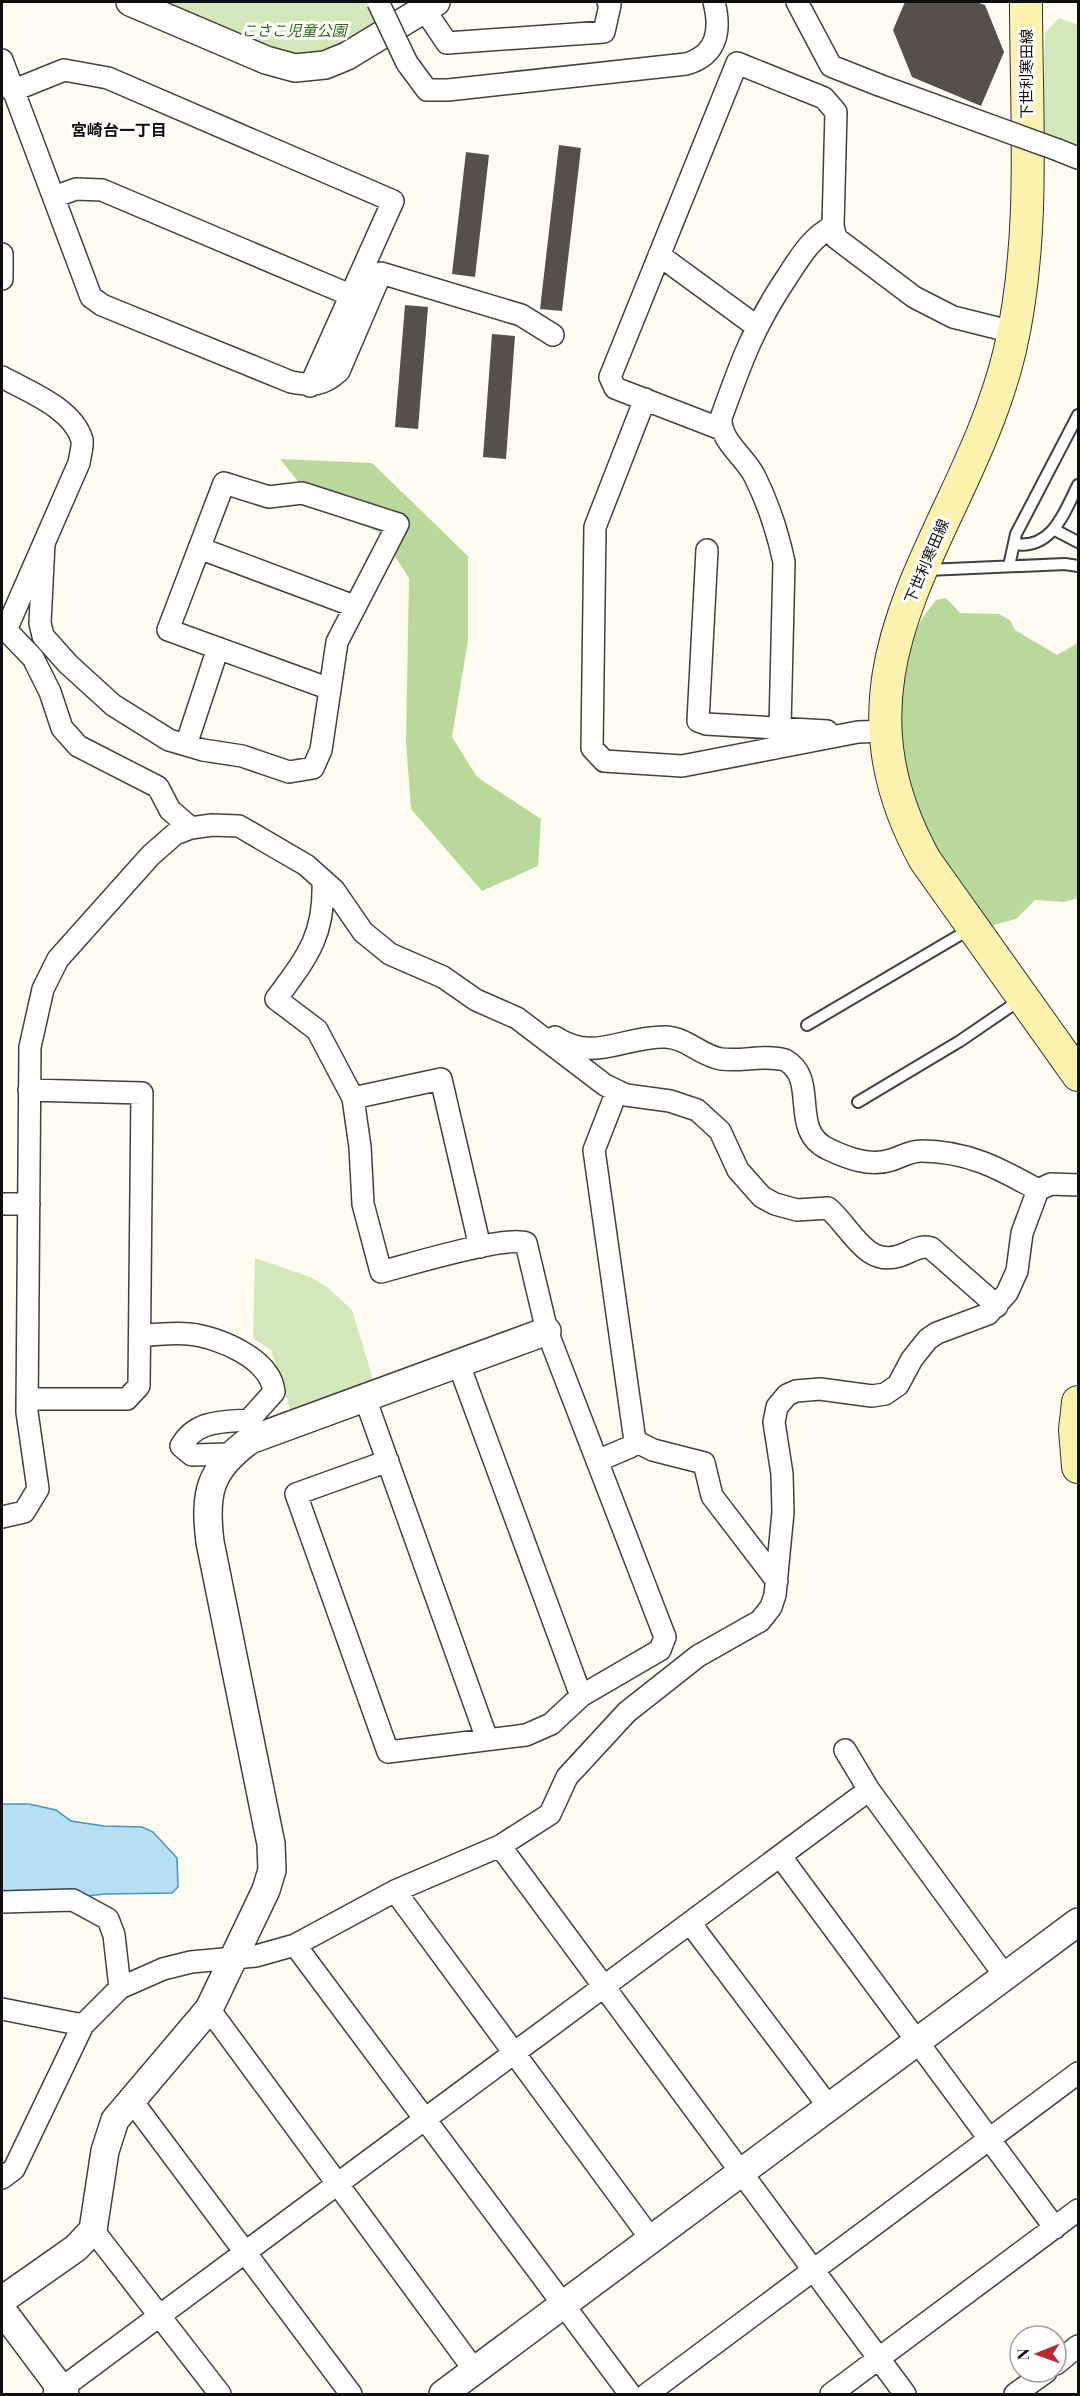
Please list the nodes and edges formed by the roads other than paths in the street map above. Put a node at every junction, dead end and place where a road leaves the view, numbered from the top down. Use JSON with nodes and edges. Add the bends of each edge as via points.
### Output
{"nodes":[{"id":1,"x":378,"y":2,"type":"edge"},
{"id":2,"x":608,"y":2,"type":"edge"},
{"id":3,"x":714,"y":2,"type":"edge"},
{"id":4,"x":796,"y":2,"type":"edge"},
{"id":5,"x":1026,"y":2,"type":"edge"},
{"id":6,"x":142,"y":4,"type":"edge"},
{"id":7,"x":430,"y":5,"type":"edge"},
{"id":8,"x":2,"y":60,"type":"edge"},
{"id":9,"x":12,"y":91,"type":"junction"},
{"id":10,"x":1078,"y":158,"type":"edge"},
{"id":11,"x":54,"y":196,"type":"junction"},
{"id":12,"x":833,"y":226,"type":"junction"},
{"id":13,"x":2,"y":254,"type":"edge"},
{"id":14,"x":659,"y":255,"type":"junction"},
{"id":15,"x":2,"y":279,"type":"edge"},
{"id":16,"x":350,"y":295,"type":"junction"},
{"id":17,"x":756,"y":326,"type":"junction"},
{"id":18,"x":1013,"y":332,"type":"junction"},
{"id":19,"x":553,"y":335,"type":"dead end"},
{"id":20,"x":2,"y":377,"type":"edge"},
{"id":21,"x":310,"y":386,"type":"junction"},
{"id":22,"x":645,"y":399,"type":"junction"},
{"id":23,"x":1078,"y":415,"type":"edge"},
{"id":24,"x":721,"y":429,"type":"junction"},
{"id":25,"x":1078,"y":485,"type":"edge"},
{"id":26,"x":1055,"y":530,"type":"junction"},
{"id":27,"x":1078,"y":542,"type":"edge"},
{"id":28,"x":45,"y":543,"type":"junction"},
{"id":29,"x":1014,"y":544,"type":"junction"},
{"id":30,"x":199,"y":548,"type":"junction"},
{"id":31,"x":707,"y":550,"type":"dead end"},
{"id":32,"x":1009,"y":566,"type":"junction"},
{"id":33,"x":1078,"y":566,"type":"edge"},
{"id":34,"x":921,"y":570,"type":"junction"},
{"id":35,"x":354,"y":606,"type":"junction"},
{"id":36,"x":4,"y":629,"type":"edge"},
{"id":37,"x":218,"y":648,"type":"junction"},
{"id":38,"x":330,"y":689,"type":"junction"},
{"id":39,"x":780,"y":728,"type":"junction"},
{"id":40,"x":872,"y":732,"type":"junction"},
{"id":41,"x":186,"y":745,"type":"junction"},
{"id":42,"x":191,"y":828,"type":"junction"},
{"id":43,"x":323,"y":881,"type":"junction"},
{"id":44,"x":972,"y":927,"type":"junction"},
{"id":45,"x":1023,"y":998,"type":"junction"},
{"id":46,"x":507,"y":1012,"type":"junction"},
{"id":47,"x":807,"y":1025,"type":"dead end"},
{"id":48,"x":1078,"y":1075,"type":"edge"},
{"id":49,"x":29,"y":1090,"type":"junction"},
{"id":50,"x":617,"y":1091,"type":"junction"},
{"id":51,"x":352,"y":1098,"type":"junction"},
{"id":52,"x":858,"y":1102,"type":"dead end"},
{"id":53,"x":1078,"y":1185,"type":"edge"},
{"id":54,"x":1038,"y":1190,"type":"junction"},
{"id":55,"x":2,"y":1204,"type":"edge"},
{"id":56,"x":28,"y":1204,"type":"junction"},
{"id":57,"x":480,"y":1247,"type":"junction"},
{"id":58,"x":998,"y":1306,"type":"junction"},
{"id":59,"x":547,"y":1331,"type":"junction"},
{"id":60,"x":142,"y":1335,"type":"junction"},
{"id":61,"x":459,"y":1365,"type":"junction"},
{"id":62,"x":365,"y":1398,"type":"junction"},
{"id":63,"x":27,"y":1399,"type":"junction"},
{"id":64,"x":1078,"y":1402,"type":"edge"},
{"id":65,"x":636,"y":1442,"type":"junction"},
{"id":66,"x":231,"y":1454,"type":"junction"},
{"id":67,"x":388,"y":1461,"type":"junction"},
{"id":68,"x":597,"y":1461,"type":"junction"},
{"id":69,"x":1078,"y":1467,"type":"edge"},
{"id":70,"x":2,"y":1517,"type":"edge"},
{"id":71,"x":777,"y":1581,"type":"junction"},
{"id":72,"x":581,"y":1696,"type":"junction"},
{"id":73,"x":487,"y":1738,"type":"junction"},
{"id":74,"x":845,"y":1750,"type":"dead end"},
{"id":75,"x":869,"y":1790,"type":"junction"},
{"id":76,"x":500,"y":1846,"type":"junction"},
{"id":77,"x":781,"y":1857,"type":"junction"},
{"id":78,"x":395,"y":1891,"type":"junction"},
{"id":79,"x":2,"y":1902,"type":"edge"},
{"id":80,"x":1078,"y":1922,"type":"edge"},
{"id":81,"x":690,"y":1923,"type":"junction"},
{"id":82,"x":295,"y":1945,"type":"junction"},
{"id":83,"x":233,"y":1959,"type":"junction"},
{"id":84,"x":1005,"y":1976,"type":"junction"},
{"id":85,"x":604,"y":1987,"type":"junction"},
{"id":86,"x":120,"y":1988,"type":"junction"},
{"id":87,"x":2,"y":2009,"type":"edge"},
{"id":88,"x":209,"y":2009,"type":"junction"},
{"id":89,"x":83,"y":2025,"type":"junction"},
{"id":90,"x":917,"y":2042,"type":"junction"},
{"id":91,"x":513,"y":2054,"type":"junction"},
{"id":92,"x":1078,"y":2073,"type":"edge"},
{"id":93,"x":132,"y":2101,"type":"junction"},
{"id":94,"x":829,"y":2107,"type":"junction"},
{"id":95,"x":425,"y":2120,"type":"junction"},
{"id":96,"x":990,"y":2139,"type":"junction"},
{"id":97,"x":741,"y":2173,"type":"junction"},
{"id":98,"x":2,"y":2178,"type":"edge"},
{"id":99,"x":337,"y":2185,"type":"junction"},
{"id":100,"x":1078,"y":2210,"type":"edge"},
{"id":101,"x":1055,"y":2228,"type":"junction"},
{"id":102,"x":93,"y":2230,"type":"junction"},
{"id":103,"x":651,"y":2240,"type":"junction"},
{"id":104,"x":245,"y":2253,"type":"junction"},
{"id":105,"x":813,"y":2271,"type":"junction"},
{"id":106,"x":2,"y":2300,"type":"edge"},
{"id":107,"x":563,"y":2305,"type":"junction"},
{"id":108,"x":2,"y":2310,"type":"edge"},
{"id":109,"x":159,"y":2317,"type":"junction"},
{"id":110,"x":879,"y":2359,"type":"junction"},
{"id":111,"x":475,"y":2371,"type":"junction"},
{"id":112,"x":1029,"y":2384,"type":"edge"},
{"id":113,"x":60,"y":2393,"type":"edge"},
{"id":114,"x":220,"y":2394,"type":"edge"},
{"id":115,"x":351,"y":2394,"type":"edge"},
{"id":116,"x":443,"y":2394,"type":"edge"},
{"id":117,"x":630,"y":2394,"type":"edge"},
{"id":118,"x":646,"y":2394,"type":"edge"},
{"id":119,"x":831,"y":2394,"type":"edge"},
{"id":120,"x":905,"y":2394,"type":"edge"},
{"id":121,"x":1015,"y":2394,"type":"edge"}],
"edges":[{"from":1,"to":3,"type":"street","bridge":true,"via":[[407,63],[427,90],[686,64],[700,58],[715,42],[719,20]]},
{"from":2,"to":7,"type":"street","via":[[604,32],[447,43]]},
{"from":4,"to":10,"type":"street","bridge":true,"via":[[831,66]]},
{"from":5,"to":18,"type":"main road","name":"下世利寒田線","via":[[1025,233]]},
{"from":6,"to":7,"type":"street","via":[[266,60],[295,68],[325,65],[347,56]]},
{"from":8,"to":9,"type":"street"},
{"from":9,"to":11,"type":"street"},
{"from":9,"to":16,"type":"street","via":[[64,70],[108,78],[393,201]]},
{"from":11,"to":16,"type":"street","via":[[76,189],[102,190]]},
{"from":11,"to":21,"type":"street","via":[[91,297],[291,382]]},
{"from":12,"to":14,"type":"street","via":[[836,112],[824,98],[737,63]]},
{"from":12,"to":17,"type":"street","via":[[805,249]]},
{"from":12,"to":18,"type":"street","via":[[842,244],[914,297],[953,317]]},
{"from":13,"to":15,"type":"street"},
{"from":14,"to":17,"type":"street"},
{"from":14,"to":22,"type":"street","via":[[610,377],[615,388]]},
{"from":16,"to":21,"type":"street"},
{"from":17,"to":24,"type":"street","via":[[721,418]]},
{"from":18,"to":34,"type":"main road","name":"下世利寒田線","via":[[987,418]]},
{"from":19,"to":21,"type":"street","via":[[521,315],[381,273],[339,371],[328,382]]},
{"from":20,"to":28,"type":"street","via":[[71,421],[82,441],[80,463]]},
{"from":22,"to":24,"type":"street"},
{"from":22,"to":40,"type":"street","via":[[595,527],[592,748],[604,761],[682,766]]},
{"from":23,"to":29,"type":"lane"},
{"from":24,"to":39,"type":"street","via":[[756,480],[780,546]]},
{"from":25,"to":26,"type":"lane"},
{"from":26,"to":27,"type":"lane"},
{"from":26,"to":29,"type":"lane","via":[[1038,542]]},
{"from":28,"to":36,"type":"street"},
{"from":28,"to":41,"type":"street","via":[[40,623],[43,636],[113,705],[169,740]]},
{"from":29,"to":32,"type":"lane"},
{"from":30,"to":35,"type":"street"},
{"from":30,"to":35,"type":"street","via":[[224,483],[269,497],[302,493],[398,524]]},
{"from":30,"to":37,"type":"street","via":[[168,630]]},
{"from":31,"to":39,"type":"street","via":[[698,721]]},
{"from":32,"to":33,"type":"lane"},
{"from":32,"to":34,"type":"lane"},
{"from":34,"to":40,"type":"main road","name":"下世利寒田線","via":[[897,630]]},
{"from":35,"to":38,"type":"street","via":[[337,642]]},
{"from":36,"to":42,"type":"street","via":[[33,658],[62,728],[78,746],[158,787],[170,810]]},
{"from":37,"to":38,"type":"street"},
{"from":37,"to":41,"type":"street"},
{"from":38,"to":41,"type":"street","via":[[321,750],[313,768],[289,772],[242,756]]},
{"from":39,"to":40,"type":"street"},
{"from":40,"to":44,"type":"main road","name":"下世利寒田線","via":[[911,832],[931,870]]},
{"from":42,"to":43,"type":"street","via":[[239,826],[306,865]]},
{"from":42,"to":49,"type":"street","via":[[175,834],[151,855],[58,959],[35,1017]]},
{"from":43,"to":46,"type":"street","via":[[334,890],[363,932],[380,947],[443,977],[476,1000]]},
{"from":43,"to":51,"type":"street","via":[[316,942],[276,999],[316,1030]]},
{"from":44,"to":45,"type":"main road","name":"下世利寒田線"},
{"from":44,"to":47,"type":"lane"},
{"from":45,"to":48,"type":"main road","name":"下世利寒田線"},
{"from":45,"to":52,"type":"lane"},
{"from":46,"to":50,"type":"street","via":[[591,1077]]},
{"from":46,"to":54,"type":"street","via":[[524,1011],[556,1038],[581,1049],[667,1037],[721,1059],[785,1060],[799,1073],[808,1129],[827,1148],[852,1159],[874,1162],[921,1151],[970,1158],[987,1162]]},
{"from":49,"to":56,"type":"street"},
{"from":49,"to":60,"type":"street","via":[[142,1093]]},
{"from":50,"to":58,"type":"street","via":[[697,1110],[720,1131],[738,1170],[762,1197],[797,1210],[828,1208],[867,1251],[885,1258],[931,1248]]},
{"from":50,"to":65,"type":"street","via":[[594,1150]]},
{"from":51,"to":57,"type":"street","via":[[441,1079]]},
{"from":51,"to":57,"type":"street","via":[[363,1204],[381,1272]]},
{"from":53,"to":54,"type":"street","via":[[1051,1184]]},
{"from":54,"to":58,"type":"street","via":[[1022,1233],[1017,1271]]},
{"from":55,"to":56,"type":"street"},
{"from":56,"to":63,"type":"street"},
{"from":57,"to":59,"type":"street","via":[[526,1243]]},
{"from":58,"to":71,"type":"street","via":[[981,1318],[928,1339],[898,1385],[885,1394],[809,1389],[782,1399],[774,1417],[784,1496]]},
{"from":59,"to":61,"type":"street"},
{"from":59,"to":68,"type":"street"},
{"from":60,"to":63,"type":"street","via":[[139,1386],[127,1399]]},
{"from":60,"to":66,"type":"street","via":[[190,1334],[228,1346],[261,1364],[273,1379],[274,1392],[249,1420],[212,1422],[187,1435],[181,1446],[192,1455]]},
{"from":61,"to":62,"type":"street"},
{"from":61,"to":72,"type":"street"},
{"from":62,"to":66,"type":"street","via":[[250,1440]]},
{"from":62,"to":67,"type":"street"},
{"from":63,"to":70,"type":"street","via":[[38,1489],[24,1512]]},
{"from":64,"to":69,"type":"main road"},
{"from":65,"to":68,"type":"street"},
{"from":65,"to":71,"type":"street","via":[[704,1463],[712,1496]]},
{"from":66,"to":83,"type":"street","via":[[209,1488],[206,1509],[271,1844],[272,1870]]},
{"from":67,"to":73,"type":"street"},
{"from":67,"to":73,"type":"street","via":[[296,1494],[388,1752]]},
{"from":68,"to":72,"type":"street","via":[[665,1637],[660,1650]]},
{"from":71,"to":76,"type":"street","via":[[771,1607],[760,1621],[698,1656],[627,1712],[567,1777],[550,1814]]},
{"from":72,"to":73,"type":"street","via":[[551,1724],[526,1735]]},
{"from":74,"to":75,"type":"street"},
{"from":75,"to":77,"type":"street"},
{"from":75,"to":84,"type":"street"},
{"from":76,"to":78,"type":"street"},
{"from":76,"to":85,"type":"street"},
{"from":77,"to":81,"type":"street"},
{"from":77,"to":90,"type":"street"},
{"from":78,"to":82,"type":"street"},
{"from":78,"to":91,"type":"street"},
{"from":79,"to":86,"type":"street","via":[[73,1900],[108,1919],[114,1935]]},
{"from":80,"to":84,"type":"street"},
{"from":81,"to":85,"type":"street"},
{"from":81,"to":94,"type":"street"},
{"from":82,"to":83,"type":"street"},
{"from":82,"to":95,"type":"street"},
{"from":83,"to":86,"type":"street","via":[[162,1969]]},
{"from":83,"to":88,"type":"street"},
{"from":84,"to":90,"type":"street"},
{"from":85,"to":91,"type":"street"},
{"from":85,"to":97,"type":"street"},
{"from":86,"to":89,"type":"street"},
{"from":87,"to":89,"type":"street"},
{"from":88,"to":93,"type":"street"},
{"from":88,"to":99,"type":"street"},
{"from":89,"to":98,"type":"street","via":[[14,2169]]},
{"from":90,"to":94,"type":"street"},
{"from":90,"to":96,"type":"street"},
{"from":91,"to":95,"type":"street"},
{"from":91,"to":103,"type":"street"},
{"from":92,"to":96,"type":"street"},
{"from":93,"to":102,"type":"street","via":[[115,2120],[105,2151]]},
{"from":93,"to":104,"type":"street"},
{"from":94,"to":97,"type":"street"},
{"from":95,"to":99,"type":"street"},
{"from":95,"to":107,"type":"street"},
{"from":96,"to":101,"type":"street"},
{"from":96,"to":105,"type":"street"},
{"from":97,"to":103,"type":"street"},
{"from":97,"to":105,"type":"street"},
{"from":99,"to":104,"type":"street"},
{"from":99,"to":111,"type":"street"},
{"from":100,"to":101,"type":"street"},
{"from":101,"to":110,"type":"street"},
{"from":102,"to":106,"type":"street","via":[[76,2248]]},
{"from":102,"to":109,"type":"street"},
{"from":103,"to":107,"type":"street"},
{"from":104,"to":109,"type":"street"},
{"from":104,"to":115,"type":"street"},
{"from":105,"to":110,"type":"street"},
{"from":105,"to":118,"type":"street"},
{"from":107,"to":111,"type":"street"},
{"from":107,"to":117,"type":"street"},
{"from":108,"to":113,"type":"street"},
{"from":109,"to":113,"type":"street"},
{"from":109,"to":114,"type":"street"},
{"from":110,"to":119,"type":"street"},
{"from":110,"to":120,"type":"street"},
{"from":111,"to":116,"type":"street"},
{"from":112,"to":121,"type":"street"}]}
